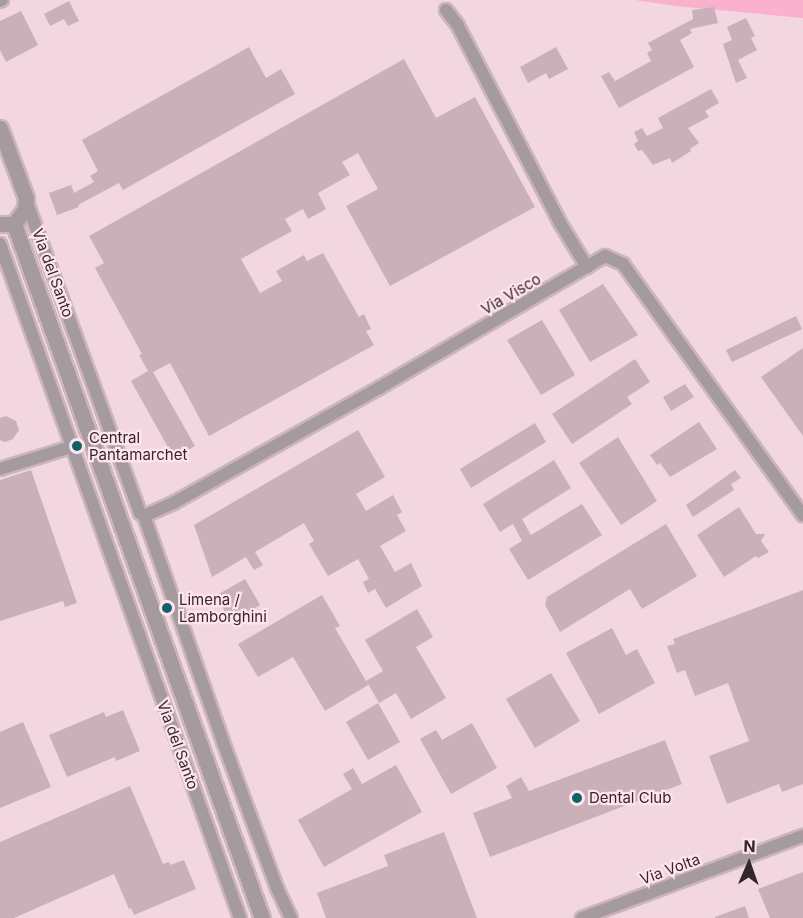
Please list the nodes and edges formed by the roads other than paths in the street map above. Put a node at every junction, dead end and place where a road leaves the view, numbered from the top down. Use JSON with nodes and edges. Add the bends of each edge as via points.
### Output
{"nodes":[{"id":1,"x":446,"y":10,"type":"dead end"},
{"id":2,"x":1,"y":128,"type":"edge"},
{"id":3,"x":26,"y":198,"type":"junction"},
{"id":4,"x":7,"y":224,"type":"edge"},
{"id":5,"x":0,"y":244,"type":"edge"},
{"id":6,"x":587,"y":267,"type":"junction"},
{"id":7,"x":42,"y":304,"type":"junction"},
{"id":8,"x":23,"y":311,"type":"junction"},
{"id":9,"x":71,"y":447,"type":"junction"},
{"id":10,"x":0,"y":468,"type":"edge"},
{"id":11,"x":803,"y":515,"type":"edge"},
{"id":12,"x":144,"y":516,"type":"junction"},
{"id":13,"x":137,"y":568,"type":"junction"},
{"id":14,"x":117,"y":576,"type":"junction"},
{"id":15,"x":803,"y":836,"type":"edge"},
{"id":16,"x":260,"y":911,"type":"edge"},
{"id":17,"x":239,"y":916,"type":"edge"},
{"id":18,"x":267,"y":918,"type":"edge"},
{"id":19,"x":291,"y":918,"type":"edge"},
{"id":20,"x":582,"y":918,"type":"edge"}],
"edges":[{"from":1,"to":6,"type":"street"},
{"from":2,"to":3,"type":"street","name":"Via del Santo"},
{"from":3,"to":4,"type":"street","name":"Via del Santo","via":[[25,209]]},
{"from":3,"to":12,"type":"street","name":"Via del Santo"},
{"from":4,"to":7,"type":"street"},
{"from":5,"to":8,"type":"street","name":"Via del Santo"},
{"from":6,"to":11,"type":"street","name":"Via Visco","via":[[606,256],[623,264]]},
{"from":6,"to":12,"type":"street","name":"Via Visco","via":[[379,388]]},
{"from":7,"to":8,"type":"street"},
{"from":7,"to":13,"type":"street"},
{"from":8,"to":9,"type":"street","name":"Via del Santo"},
{"from":9,"to":10,"type":"street"},
{"from":9,"to":14,"type":"street","name":"Via del Santo"},
{"from":12,"to":19,"type":"street","name":"Via del Santo","via":[[223,742]]},
{"from":13,"to":14,"type":"street"},
{"from":13,"to":16,"type":"street"},
{"from":14,"to":17,"type":"street","name":"Via del Santo"},
{"from":15,"to":20,"type":"street","name":"Via Volta"},
{"from":16,"to":18,"type":"street"}]}
